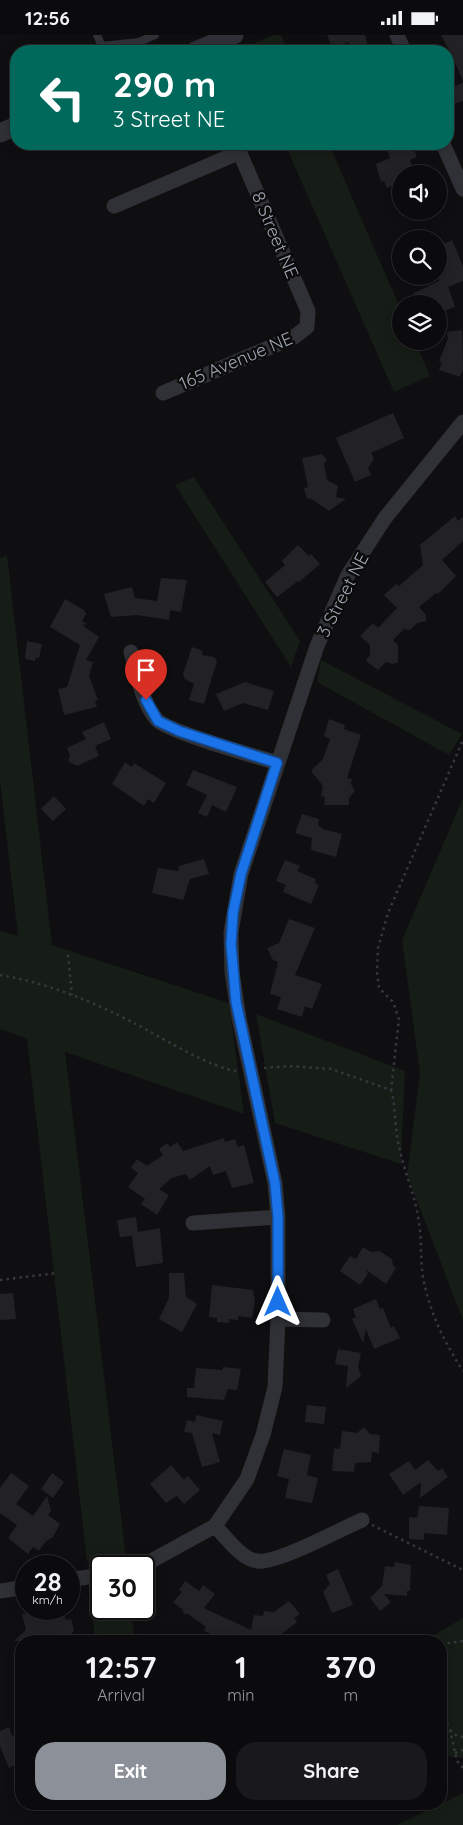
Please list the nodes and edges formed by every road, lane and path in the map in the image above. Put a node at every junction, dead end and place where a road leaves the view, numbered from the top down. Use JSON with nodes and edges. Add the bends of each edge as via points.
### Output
{"nodes":[{"id":1,"x":153,"y":35,"type":"edge"},
{"id":2,"x":234,"y":35,"type":"edge"},
{"id":3,"x":124,"y":45,"type":"edge"},
{"id":4,"x":210,"y":45,"type":"edge"},
{"id":5,"x":234,"y":150,"type":"edge"},
{"id":6,"x":239,"y":150,"type":"edge"},
{"id":7,"x":446,"y":150,"type":"edge"},
{"id":8,"x":463,"y":189,"type":"edge"},
{"id":9,"x":114,"y":207,"type":"dead end"},
{"id":10,"x":307,"y":327,"type":"joint"},
{"id":11,"x":163,"y":393,"type":"dead end"},
{"id":12,"x":463,"y":422,"type":"edge"},
{"id":13,"x":131,"y":652,"type":"dead end"},
{"id":14,"x":463,"y":740,"type":"edge"},
{"id":15,"x":277,"y":763,"type":"junction"},
{"id":16,"x":68,"y":955,"type":"dead end"},
{"id":17,"x":0,"y":975,"type":"edge"},
{"id":18,"x":72,"y":995,"type":"junction"},
{"id":19,"x":266,"y":1068,"type":"dead end"},
{"id":20,"x":241,"y":1071,"type":"dead end"},
{"id":21,"x":391,"y":1090,"type":"junction"},
{"id":22,"x":278,"y":1217,"type":"junction"},
{"id":23,"x":192,"y":1223,"type":"dead end"},
{"id":24,"x":56,"y":1273,"type":"dead end"},
{"id":25,"x":0,"y":1280,"type":"edge"},
{"id":26,"x":278,"y":1319,"type":"junction"},
{"id":27,"x":323,"y":1320,"type":"dead end"},
{"id":28,"x":463,"y":1371,"type":"edge"},
{"id":29,"x":362,"y":1520,"type":"joint"},
{"id":30,"x":215,"y":1526,"type":"junction"},
{"id":31,"x":155,"y":1559,"type":"edge"},
{"id":32,"x":463,"y":1570,"type":"edge"},
{"id":33,"x":15,"y":1589,"type":"edge"},
{"id":34,"x":0,"y":1591,"type":"edge"},
{"id":35,"x":463,"y":1641,"type":"edge"},
{"id":36,"x":447,"y":1643,"type":"edge"},
{"id":37,"x":447,"y":1723,"type":"edge"},
{"id":38,"x":450,"y":1729,"type":"junction"},
{"id":39,"x":463,"y":1737,"type":"edge"},
{"id":40,"x":463,"y":1750,"type":"edge"},
{"id":41,"x":456,"y":1753,"type":"junction"},
{"id":42,"x":463,"y":1768,"type":"edge"}],
"edges":[{"from":1,"to":3,"type":"lane"},
{"from":2,"to":4,"type":"street"},
{"from":5,"to":9,"type":"street"},
{"from":6,"to":10,"type":"street","name":"8 Street NE","via":[[308,311]]},
{"from":7,"to":8,"type":"street"},
{"from":10,"to":11,"type":"street","name":"165 Avenue NE","via":[[294,337]]},
{"from":12,"to":15,"type":"street","name":"3 Street NE","via":[[385,518],[348,575],[317,646]]},
{"from":13,"to":15,"type":"street","via":[[146,700],[158,721]]},
{"from":14,"to":21,"type":"path","via":[[388,913],[378,948],[380,988],[393,1002],[399,1019]]},
{"from":15,"to":22,"type":"street","name":"3 Street NE","via":[[241,874],[233,913],[231,951],[236,1002],[275,1183]]},
{"from":16,"to":18,"type":"path"},
{"from":17,"to":18,"type":"path","via":[[48,985]]},
{"from":18,"to":20,"type":"path","via":[[225,1068]]},
{"from":19,"to":21,"type":"path","via":[[331,1069]]},
{"from":21,"to":28,"type":"path","via":[[399,1148],[419,1224],[426,1289],[438,1327]]},
{"from":22,"to":23,"type":"street"},
{"from":22,"to":26,"type":"street","name":"3 Street NE"},
{"from":24,"to":25,"type":"path"},
{"from":26,"to":27,"type":"street"},
{"from":26,"to":30,"type":"street","name":"3 Street NE","via":[[275,1387],[263,1435],[247,1479]]},
{"from":29,"to":30,"type":"street","via":[[273,1559],[256,1561],[242,1554]]},
{"from":29,"to":32,"type":"path"},
{"from":30,"to":31,"type":"street"},
{"from":33,"to":34,"type":"street"},
{"from":35,"to":36,"type":"path"},
{"from":37,"to":38,"type":"path"},
{"from":38,"to":39,"type":"path"},
{"from":38,"to":41,"type":"path"},
{"from":40,"to":41,"type":"path"},
{"from":41,"to":42,"type":"path"}]}
